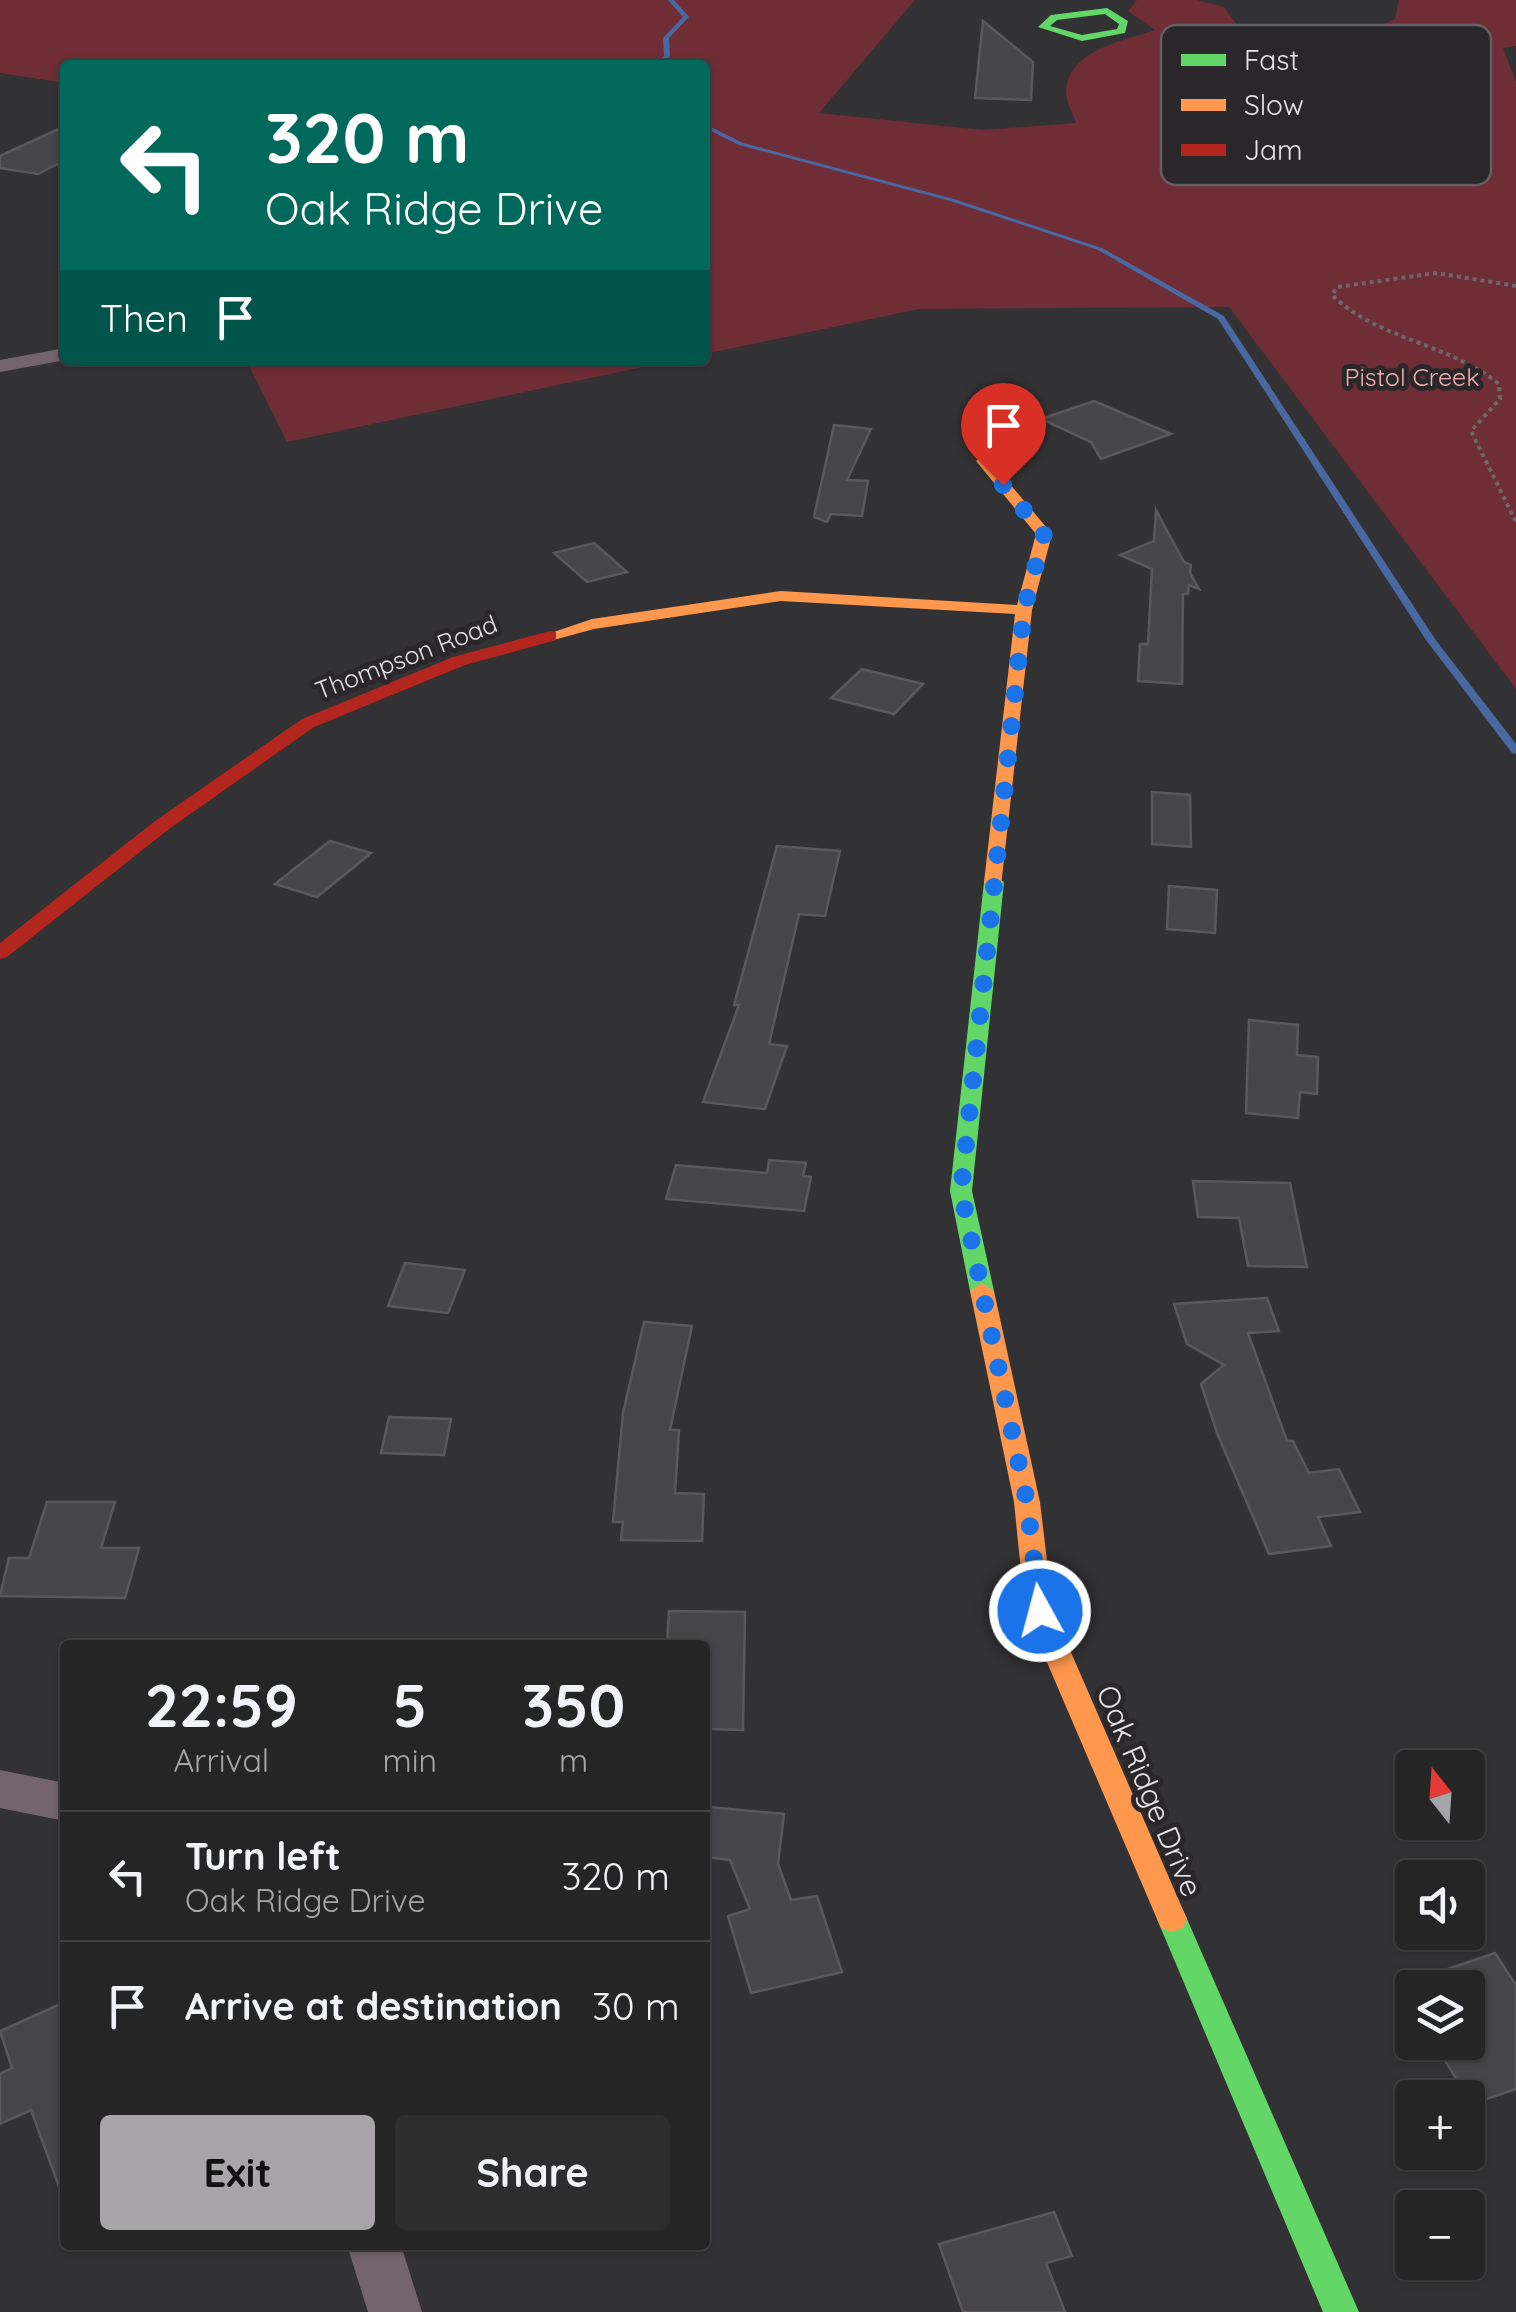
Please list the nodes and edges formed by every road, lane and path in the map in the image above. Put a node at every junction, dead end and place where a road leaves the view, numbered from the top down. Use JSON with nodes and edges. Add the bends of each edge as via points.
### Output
{"nodes":[{"id":1,"x":1516,"y":286,"type":"edge"},
{"id":2,"x":60,"y":355,"type":"edge"},
{"id":3,"x":0,"y":366,"type":"edge"},
{"id":4,"x":983,"y":461,"type":"dead end"},
{"id":5,"x":1516,"y":522,"type":"edge"},
{"id":6,"x":1024,"y":610,"type":"junction"},
{"id":7,"x":0,"y":953,"type":"edge"},
{"id":8,"x":0,"y":1790,"type":"edge"},
{"id":9,"x":60,"y":1801,"type":"edge"},
{"id":10,"x":376,"y":2250,"type":"edge"},
{"id":11,"x":396,"y":2312,"type":"edge"},
{"id":12,"x":1341,"y":2312,"type":"edge"}],
"edges":[{"from":1,"to":5,"type":"path","via":[[1461,274],[1410,274],[1336,287],[1332,295],[1376,324],[1468,359],[1499,384],[1500,399],[1471,431]]},
{"from":2,"to":3,"type":"street"},
{"from":4,"to":6,"type":"street","name":"Oak Ridge Drive","via":[[1044,534]]},
{"from":6,"to":7,"type":"street","name":"Thompson Road","via":[[781,596],[592,624],[459,660],[308,723],[162,825]]},
{"from":6,"to":12,"type":"street","name":"Oak Ridge Drive","via":[[961,1191],[1027,1502],[1040,1611]]},
{"from":8,"to":9,"type":"street"},
{"from":10,"to":11,"type":"street"}]}
